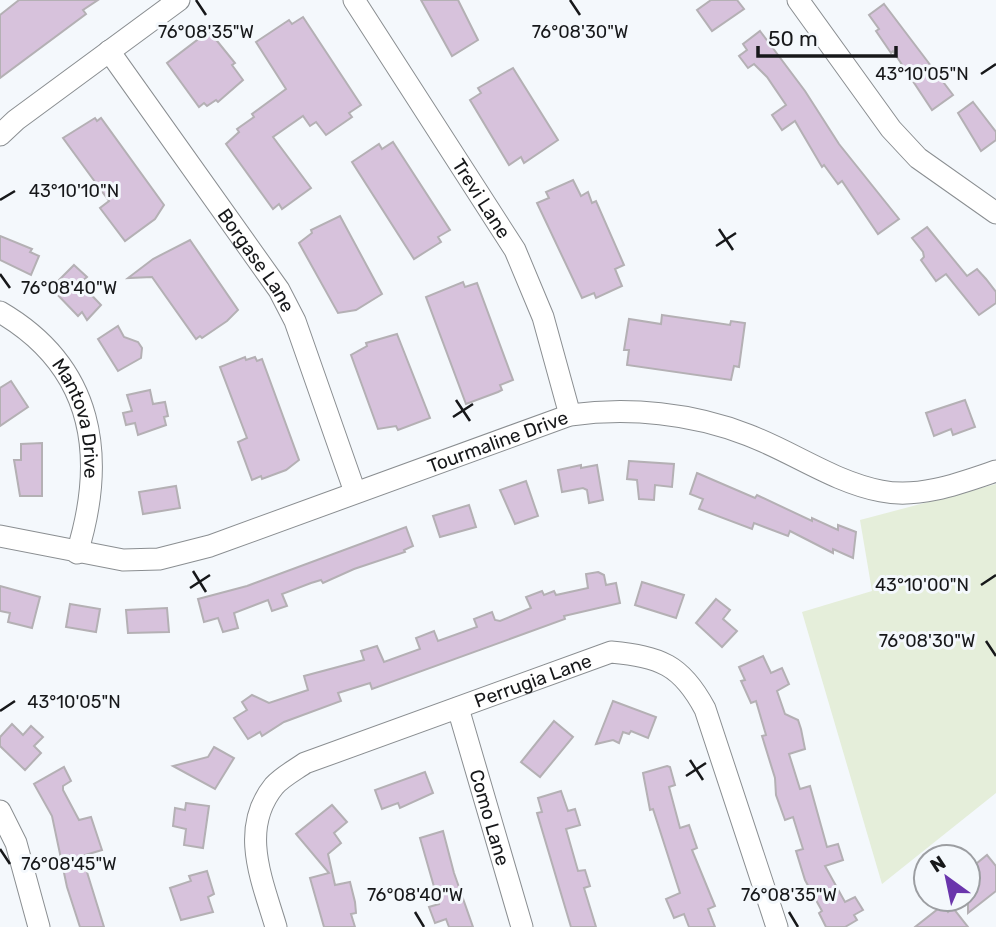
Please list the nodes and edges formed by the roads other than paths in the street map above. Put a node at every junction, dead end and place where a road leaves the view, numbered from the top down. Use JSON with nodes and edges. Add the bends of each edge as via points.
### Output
{"nodes":[{"id":1,"x":179,"y":0,"type":"edge"},
{"id":2,"x":354,"y":0,"type":"edge"},
{"id":3,"x":799,"y":0,"type":"edge"},
{"id":4,"x":109,"y":51,"type":"junction"},
{"id":5,"x":0,"y":135,"type":"edge"},
{"id":6,"x":996,"y":213,"type":"edge"},
{"id":7,"x":0,"y":312,"type":"edge"},
{"id":8,"x":569,"y":415,"type":"junction"},
{"id":9,"x":996,"y":471,"type":"edge"},
{"id":10,"x":355,"y":492,"type":"junction"},
{"id":11,"x":0,"y":536,"type":"edge"},
{"id":12,"x":77,"y":553,"type":"junction"},
{"id":13,"x":458,"y":708,"type":"junction"},
{"id":14,"x":0,"y":811,"type":"edge"},
{"id":15,"x":39,"y":927,"type":"edge"},
{"id":16,"x":276,"y":927,"type":"edge"},
{"id":17,"x":522,"y":927,"type":"edge"},
{"id":18,"x":777,"y":927,"type":"edge"}],
"edges":[{"from":1,"to":4,"type":"street"},
{"from":2,"to":8,"type":"street","name":"Trevi Lane","via":[[516,250],[543,317]]},
{"from":3,"to":6,"type":"street","via":[[900,139],[918,158]]},
{"from":4,"to":5,"type":"street"},
{"from":4,"to":10,"type":"street","name":"Borgase Lane","via":[[279,290],[295,321]]},
{"from":7,"to":12,"type":"street","name":"Mantova Drive","via":[[39,341],[60,365],[81,406],[92,446],[92,484]]},
{"from":8,"to":9,"type":"street","name":"Tourmaline Drive","via":[[628,410],[699,420],[748,435],[848,482],[883,492],[921,492]]},
{"from":8,"to":10,"type":"street","name":"Tourmaline Drive"},
{"from":10,"to":12,"type":"street","name":"Tourmaline Drive","via":[[210,546],[159,559],[123,560]]},
{"from":11,"to":12,"type":"street","name":"Tourmaline Drive"},
{"from":13,"to":16,"type":"street","name":"Perrugia Lane","via":[[305,763],[275,785],[254,828],[257,861]]},
{"from":13,"to":17,"type":"street","name":"Como Lane"},
{"from":13,"to":18,"type":"street","name":"Perrugia Lane","via":[[611,652],[648,656],[671,666],[692,685],[705,709]]},
{"from":14,"to":15,"type":"street","via":[[16,843]]}]}
